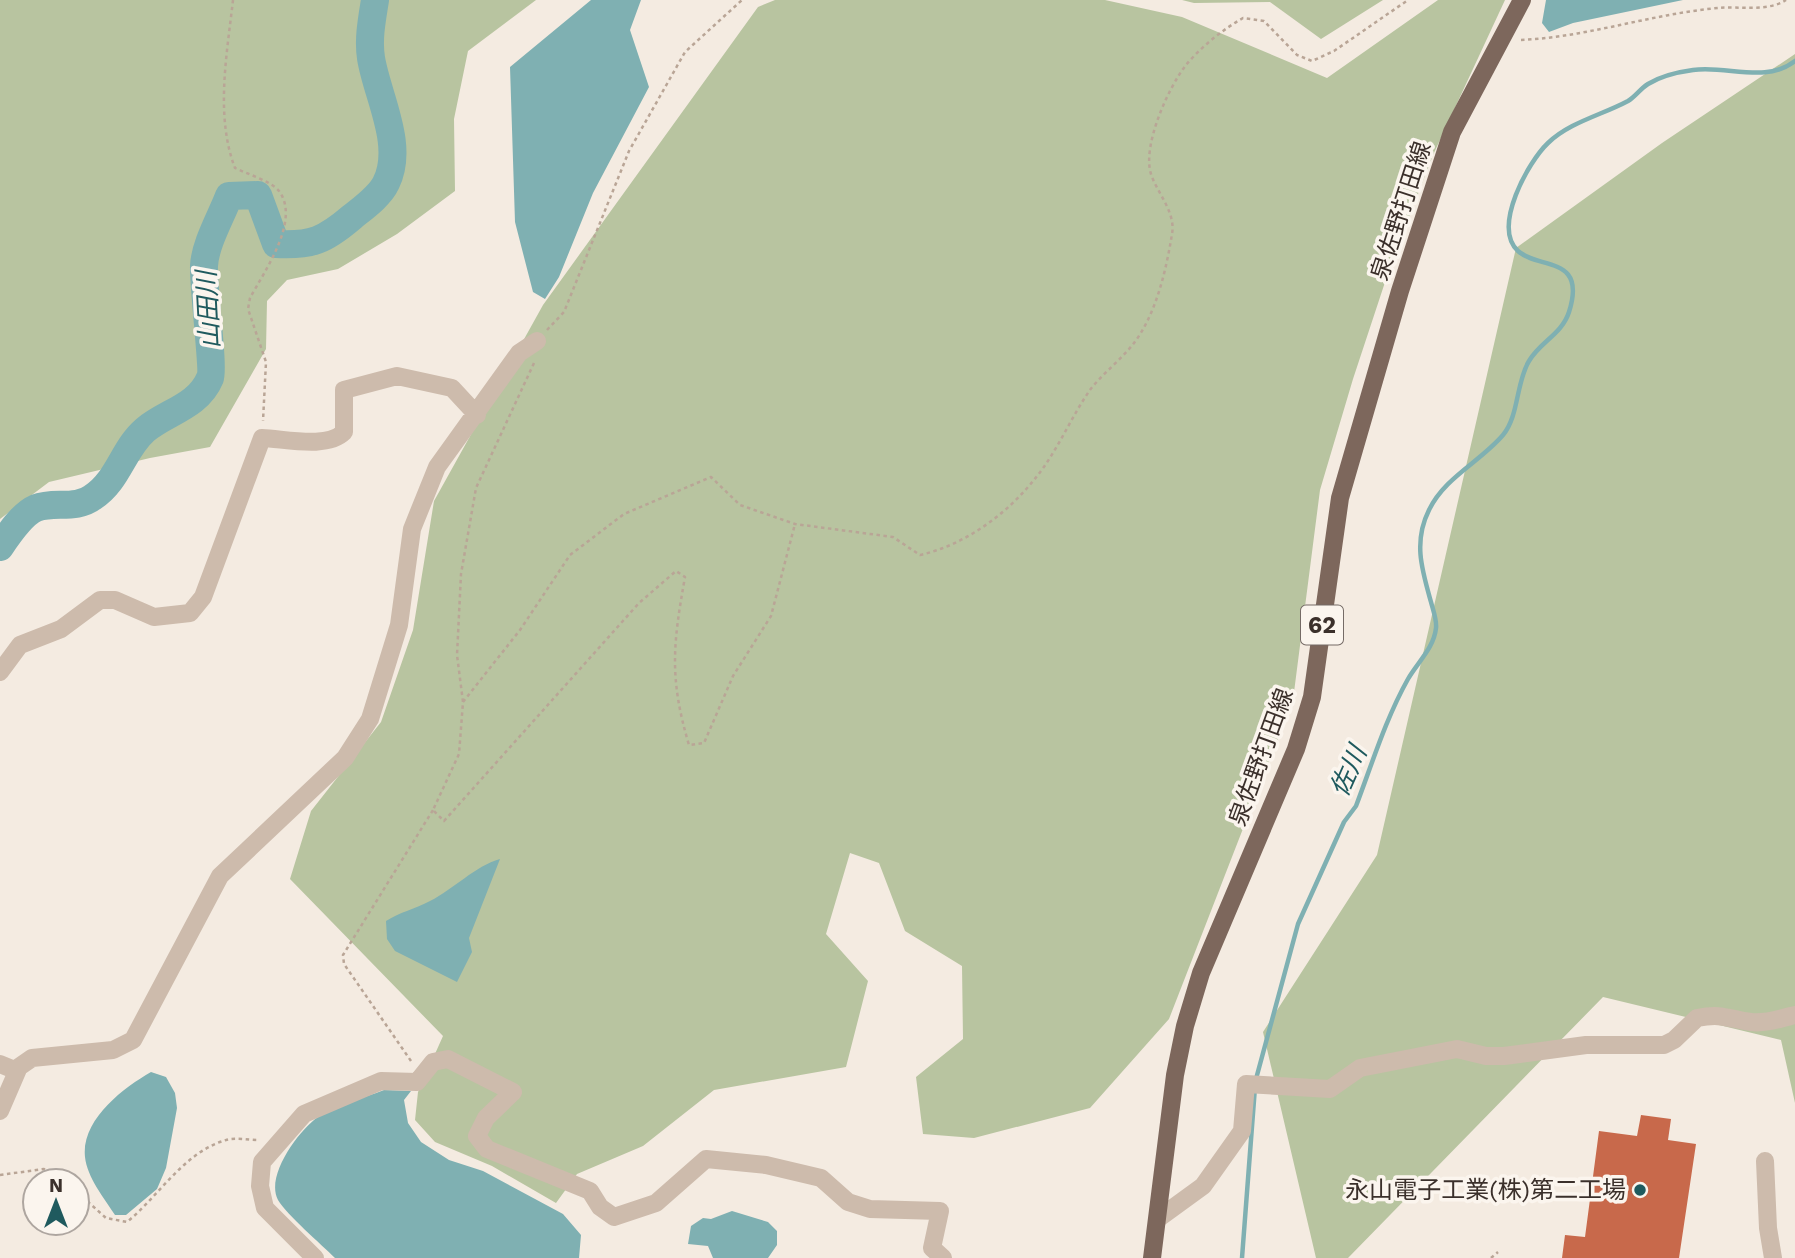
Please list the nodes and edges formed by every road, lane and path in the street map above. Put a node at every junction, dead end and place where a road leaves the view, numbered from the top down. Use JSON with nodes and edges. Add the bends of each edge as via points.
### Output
{"nodes":[{"id":1,"x":233,"y":0,"type":"edge"},
{"id":2,"x":742,"y":0,"type":"edge"},
{"id":3,"x":1408,"y":0,"type":"edge"},
{"id":4,"x":1522,"y":0,"type":"edge"},
{"id":5,"x":1786,"y":0,"type":"edge"},
{"id":6,"x":1500,"y":41,"type":"junction"},
{"id":7,"x":537,"y":341,"type":"junction"},
{"id":8,"x":477,"y":415,"type":"junction"},
{"id":9,"x":262,"y":439,"type":"junction"},
{"id":10,"x":795,"y":524,"type":"junction"},
{"id":11,"x":0,"y":672,"type":"edge"},
{"id":12,"x":463,"y":702,"type":"junction"},
{"id":13,"x":433,"y":810,"type":"junction"},
{"id":14,"x":1795,"y":1015,"type":"edge"},
{"id":15,"x":0,"y":1064,"type":"edge"},
{"id":16,"x":18,"y":1071,"type":"junction"},
{"id":17,"x":422,"y":1076,"type":"junction"},
{"id":18,"x":0,"y":1111,"type":"edge"},
{"id":19,"x":259,"y":1140,"type":"dead end"},
{"id":20,"x":1765,"y":1161,"type":"dead end"},
{"id":21,"x":21,"y":1172,"type":"edge"},
{"id":22,"x":0,"y":1175,"type":"edge"},
{"id":23,"x":91,"y":1205,"type":"edge"},
{"id":24,"x":1158,"y":1217,"type":"junction"},
{"id":25,"x":1497,"y":1252,"type":"dead end"},
{"id":26,"x":315,"y":1258,"type":"edge"},
{"id":27,"x":943,"y":1258,"type":"edge"},
{"id":28,"x":1152,"y":1258,"type":"edge"},
{"id":29,"x":1491,"y":1258,"type":"edge"},
{"id":30,"x":1773,"y":1258,"type":"edge"}],
"edges":[{"from":1,"to":9,"type":"path","via":[[224,82],[228,148],[235,168],[278,189],[284,201],[284,235],[248,309],[266,362]]},
{"from":2,"to":7,"type":"path","via":[[685,52],[629,151],[564,312]]},
{"from":3,"to":10,"type":"path","via":[[1335,51],[1312,61],[1297,55],[1264,21],[1243,18],[1224,29],[1185,66],[1162,109],[1149,152],[1151,174],[1166,202],[1173,230],[1152,316],[1133,345],[1091,388],[1037,477],[1001,512],[963,540],[920,555],[894,537]]},
{"from":4,"to":6,"type":"main road","name":"泉佐野打田線","number":"62"},
{"from":5,"to":6,"type":"path","via":[[1772,6],[1717,8],[1551,38]]},
{"from":6,"to":24,"type":"main road","name":"泉佐野打田線","number":"62","via":[[1452,132],[1399,291],[1343,485],[1312,697],[1296,748],[1201,972],[1188,1016],[1175,1075]]},
{"from":7,"to":8,"type":"street","via":[[519,354]]},
{"from":7,"to":12,"type":"path","via":[[537,356],[476,488],[461,574],[457,655]]},
{"from":8,"to":9,"type":"street","via":[[452,388],[397,376],[344,390],[345,432],[338,438]]},
{"from":8,"to":16,"type":"street","via":[[437,467],[412,529],[399,625],[370,719],[345,758],[220,876],[133,1041],[113,1050],[32,1058]]},
{"from":9,"to":11,"type":"street","via":[[203,597],[190,613],[154,617],[115,600],[100,600],[61,629],[20,645]]},
{"from":10,"to":12,"type":"path","via":[[740,505],[711,477],[624,514],[570,555],[520,630]]},
{"from":10,"to":13,"type":"path","via":[[771,616],[733,676],[704,743],[690,745],[677,705],[673,646],[685,577],[676,571],[639,603],[444,821]]},
{"from":12,"to":13,"type":"path","via":[[459,754]]},
{"from":13,"to":17,"type":"path","via":[[343,955],[379,1018]]},
{"from":14,"to":24,"type":"street","via":[[1765,1022],[1731,1016],[1697,1018],[1664,1045],[1586,1045],[1486,1056],[1457,1049],[1360,1068],[1330,1089],[1246,1084],[1242,1131],[1203,1186]]},
{"from":15,"to":16,"type":"street"},
{"from":16,"to":18,"type":"street"},
{"from":17,"to":26,"type":"street","via":[[417,1082],[381,1081],[304,1114],[262,1162],[260,1186],[265,1208]]},
{"from":17,"to":27,"type":"street","via":[[433,1062],[449,1059],[513,1092],[486,1118],[477,1136],[486,1149],[590,1191],[600,1207],[614,1217],[656,1203],[706,1159],[766,1165],[821,1178],[848,1202],[870,1209],[940,1211],[932,1248]]},
{"from":19,"to":23,"type":"path","via":[[227,1140],[189,1160],[127,1222],[106,1218]]},
{"from":20,"to":30,"type":"street"},
{"from":21,"to":22,"type":"path"},
{"from":24,"to":28,"type":"main road","name":"泉佐野打田線","number":"62"},
{"from":25,"to":29,"type":"path"}]}
